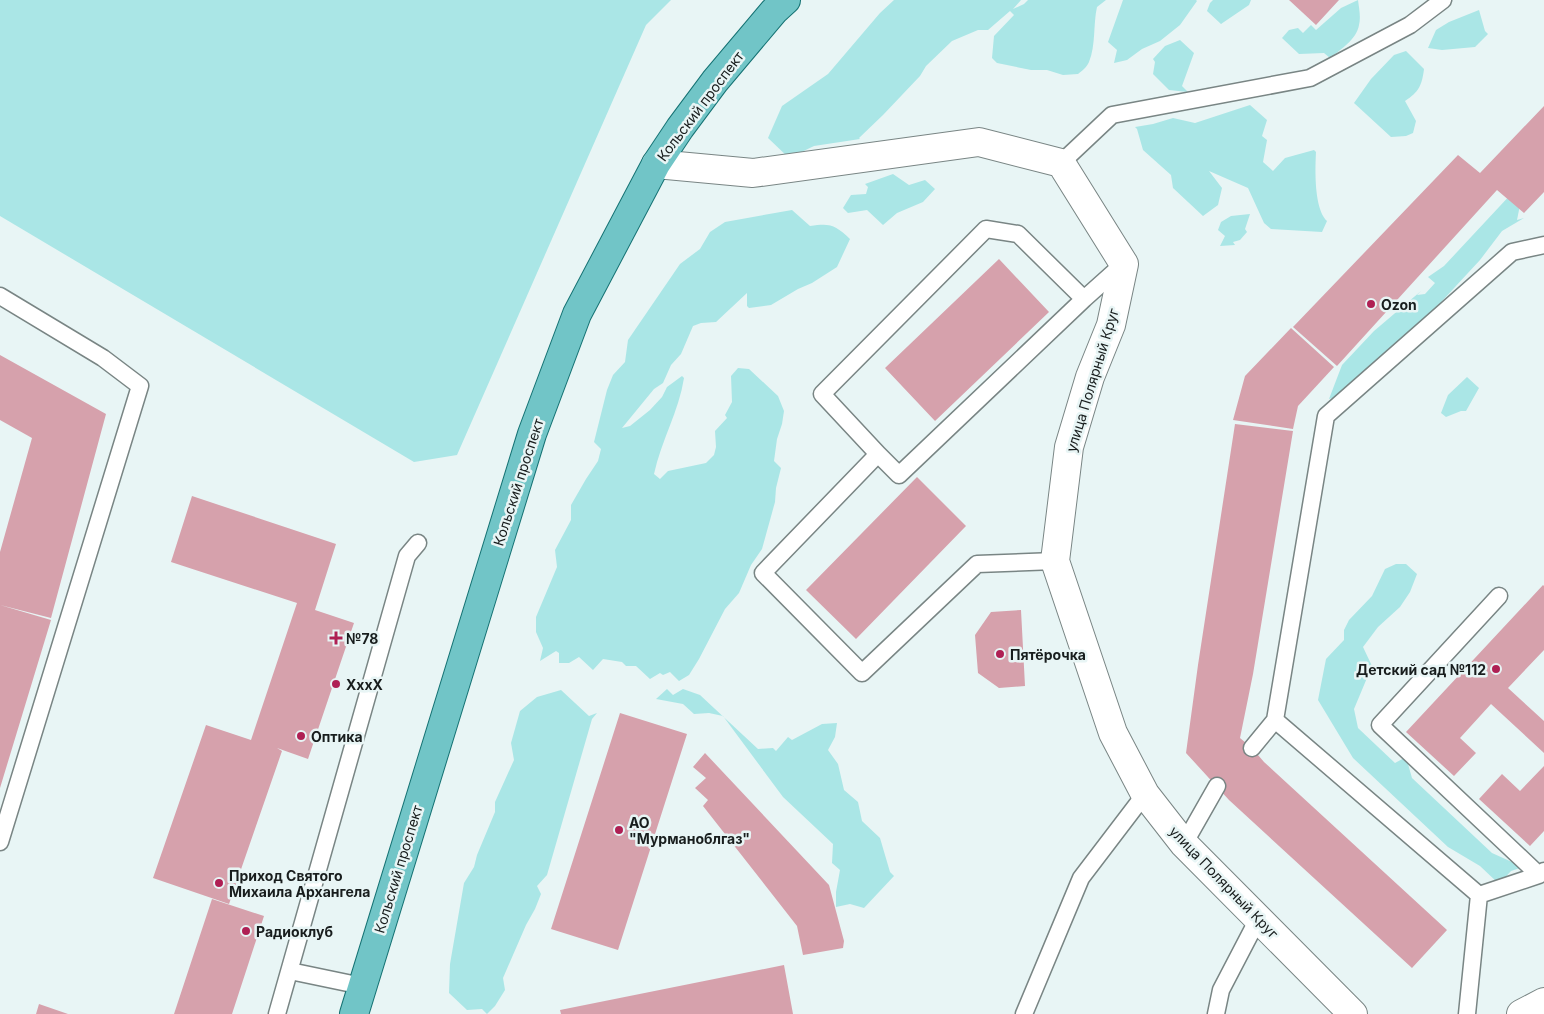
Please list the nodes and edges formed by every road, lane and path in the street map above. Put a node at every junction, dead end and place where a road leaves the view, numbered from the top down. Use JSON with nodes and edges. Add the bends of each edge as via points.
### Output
{"nodes":[{"id":1,"x":786,"y":0,"type":"edge"},
{"id":2,"x":1443,"y":0,"type":"edge"},
{"id":3,"x":1061,"y":163,"type":"junction"},
{"id":4,"x":656,"y":164,"type":"junction"},
{"id":5,"x":1544,"y":245,"type":"edge"},
{"id":6,"x":1124,"y":264,"type":"junction"},
{"id":7,"x":0,"y":296,"type":"edge"},
{"id":8,"x":1084,"y":299,"type":"junction"},
{"id":9,"x":878,"y":454,"type":"junction"},
{"id":10,"x":418,"y":543,"type":"dead end"},
{"id":11,"x":1055,"y":561,"type":"junction"},
{"id":12,"x":1499,"y":596,"type":"dead end"},
{"id":13,"x":1275,"y":720,"type":"junction"},
{"id":14,"x":1252,"y":748,"type":"dead end"},
{"id":15,"x":1217,"y":786,"type":"dead end"},
{"id":16,"x":1145,"y":794,"type":"junction"},
{"id":17,"x":0,"y":842,"type":"edge"},
{"id":18,"x":1184,"y":844,"type":"junction"},
{"id":19,"x":1542,"y":873,"type":"edge"},
{"id":20,"x":1479,"y":895,"type":"junction"},
{"id":21,"x":1258,"y":919,"type":"junction"},
{"id":22,"x":290,"y":971,"type":"junction"},
{"id":23,"x":362,"y":986,"type":"junction"},
{"id":24,"x":1544,"y":1002,"type":"edge"},
{"id":25,"x":277,"y":1014,"type":"edge"},
{"id":26,"x":354,"y":1014,"type":"edge"},
{"id":27,"x":1024,"y":1014,"type":"edge"},
{"id":28,"x":1216,"y":1014,"type":"edge"},
{"id":29,"x":1353,"y":1014,"type":"edge"},
{"id":30,"x":1467,"y":1014,"type":"edge"},
{"id":31,"x":1521,"y":1014,"type":"edge"}],
"edges":[{"from":1,"to":4,"type":"main road","name":"Кольский проспект","via":[[715,81]]},
{"from":2,"to":3,"type":"lane","via":[[1410,25],[1310,78],[1112,115]]},
{"from":3,"to":4,"type":"street","via":[[979,142],[753,173]]},
{"from":3,"to":6,"type":"street"},
{"from":4,"to":23,"type":"main road","name":"Кольский проспект","via":[[577,314],[532,434]]},
{"from":5,"to":13,"type":"lane","via":[[1512,252],[1326,416]]},
{"from":6,"to":8,"type":"lane"},
{"from":6,"to":11,"type":"street","name":"улица Полярный Круг","via":[[1111,324],[1090,377],[1069,446]]},
{"from":7,"to":17,"type":"lane","via":[[103,358],[140,386]]},
{"from":8,"to":9,"type":"lane","via":[[898,475]]},
{"from":8,"to":9,"type":"lane","via":[[1018,234],[986,229],[822,394]]},
{"from":9,"to":11,"type":"lane","via":[[763,573],[862,673],[977,564]]},
{"from":10,"to":22,"type":"lane","via":[[407,556]]},
{"from":11,"to":16,"type":"street","name":"улица Полярный Круг","via":[[1112,733]]},
{"from":12,"to":19,"type":"lane","via":[[1380,725]]},
{"from":13,"to":14,"type":"lane"},
{"from":13,"to":20,"type":"lane"},
{"from":15,"to":18,"type":"lane"},
{"from":16,"to":18,"type":"street","name":"улица Полярный Круг"},
{"from":16,"to":27,"type":"lane","via":[[1081,878]]},
{"from":18,"to":21,"type":"street","name":"улица Полярный Круг"},
{"from":19,"to":20,"type":"lane"},
{"from":20,"to":30,"type":"lane"},
{"from":21,"to":28,"type":"lane","via":[[1221,990]]},
{"from":21,"to":29,"type":"street","name":"улица Полярный Круг"},
{"from":22,"to":23,"type":"lane"},
{"from":22,"to":25,"type":"lane"},
{"from":23,"to":26,"type":"main road","name":"Кольский проспект"},
{"from":24,"to":31,"type":"street"}]}
